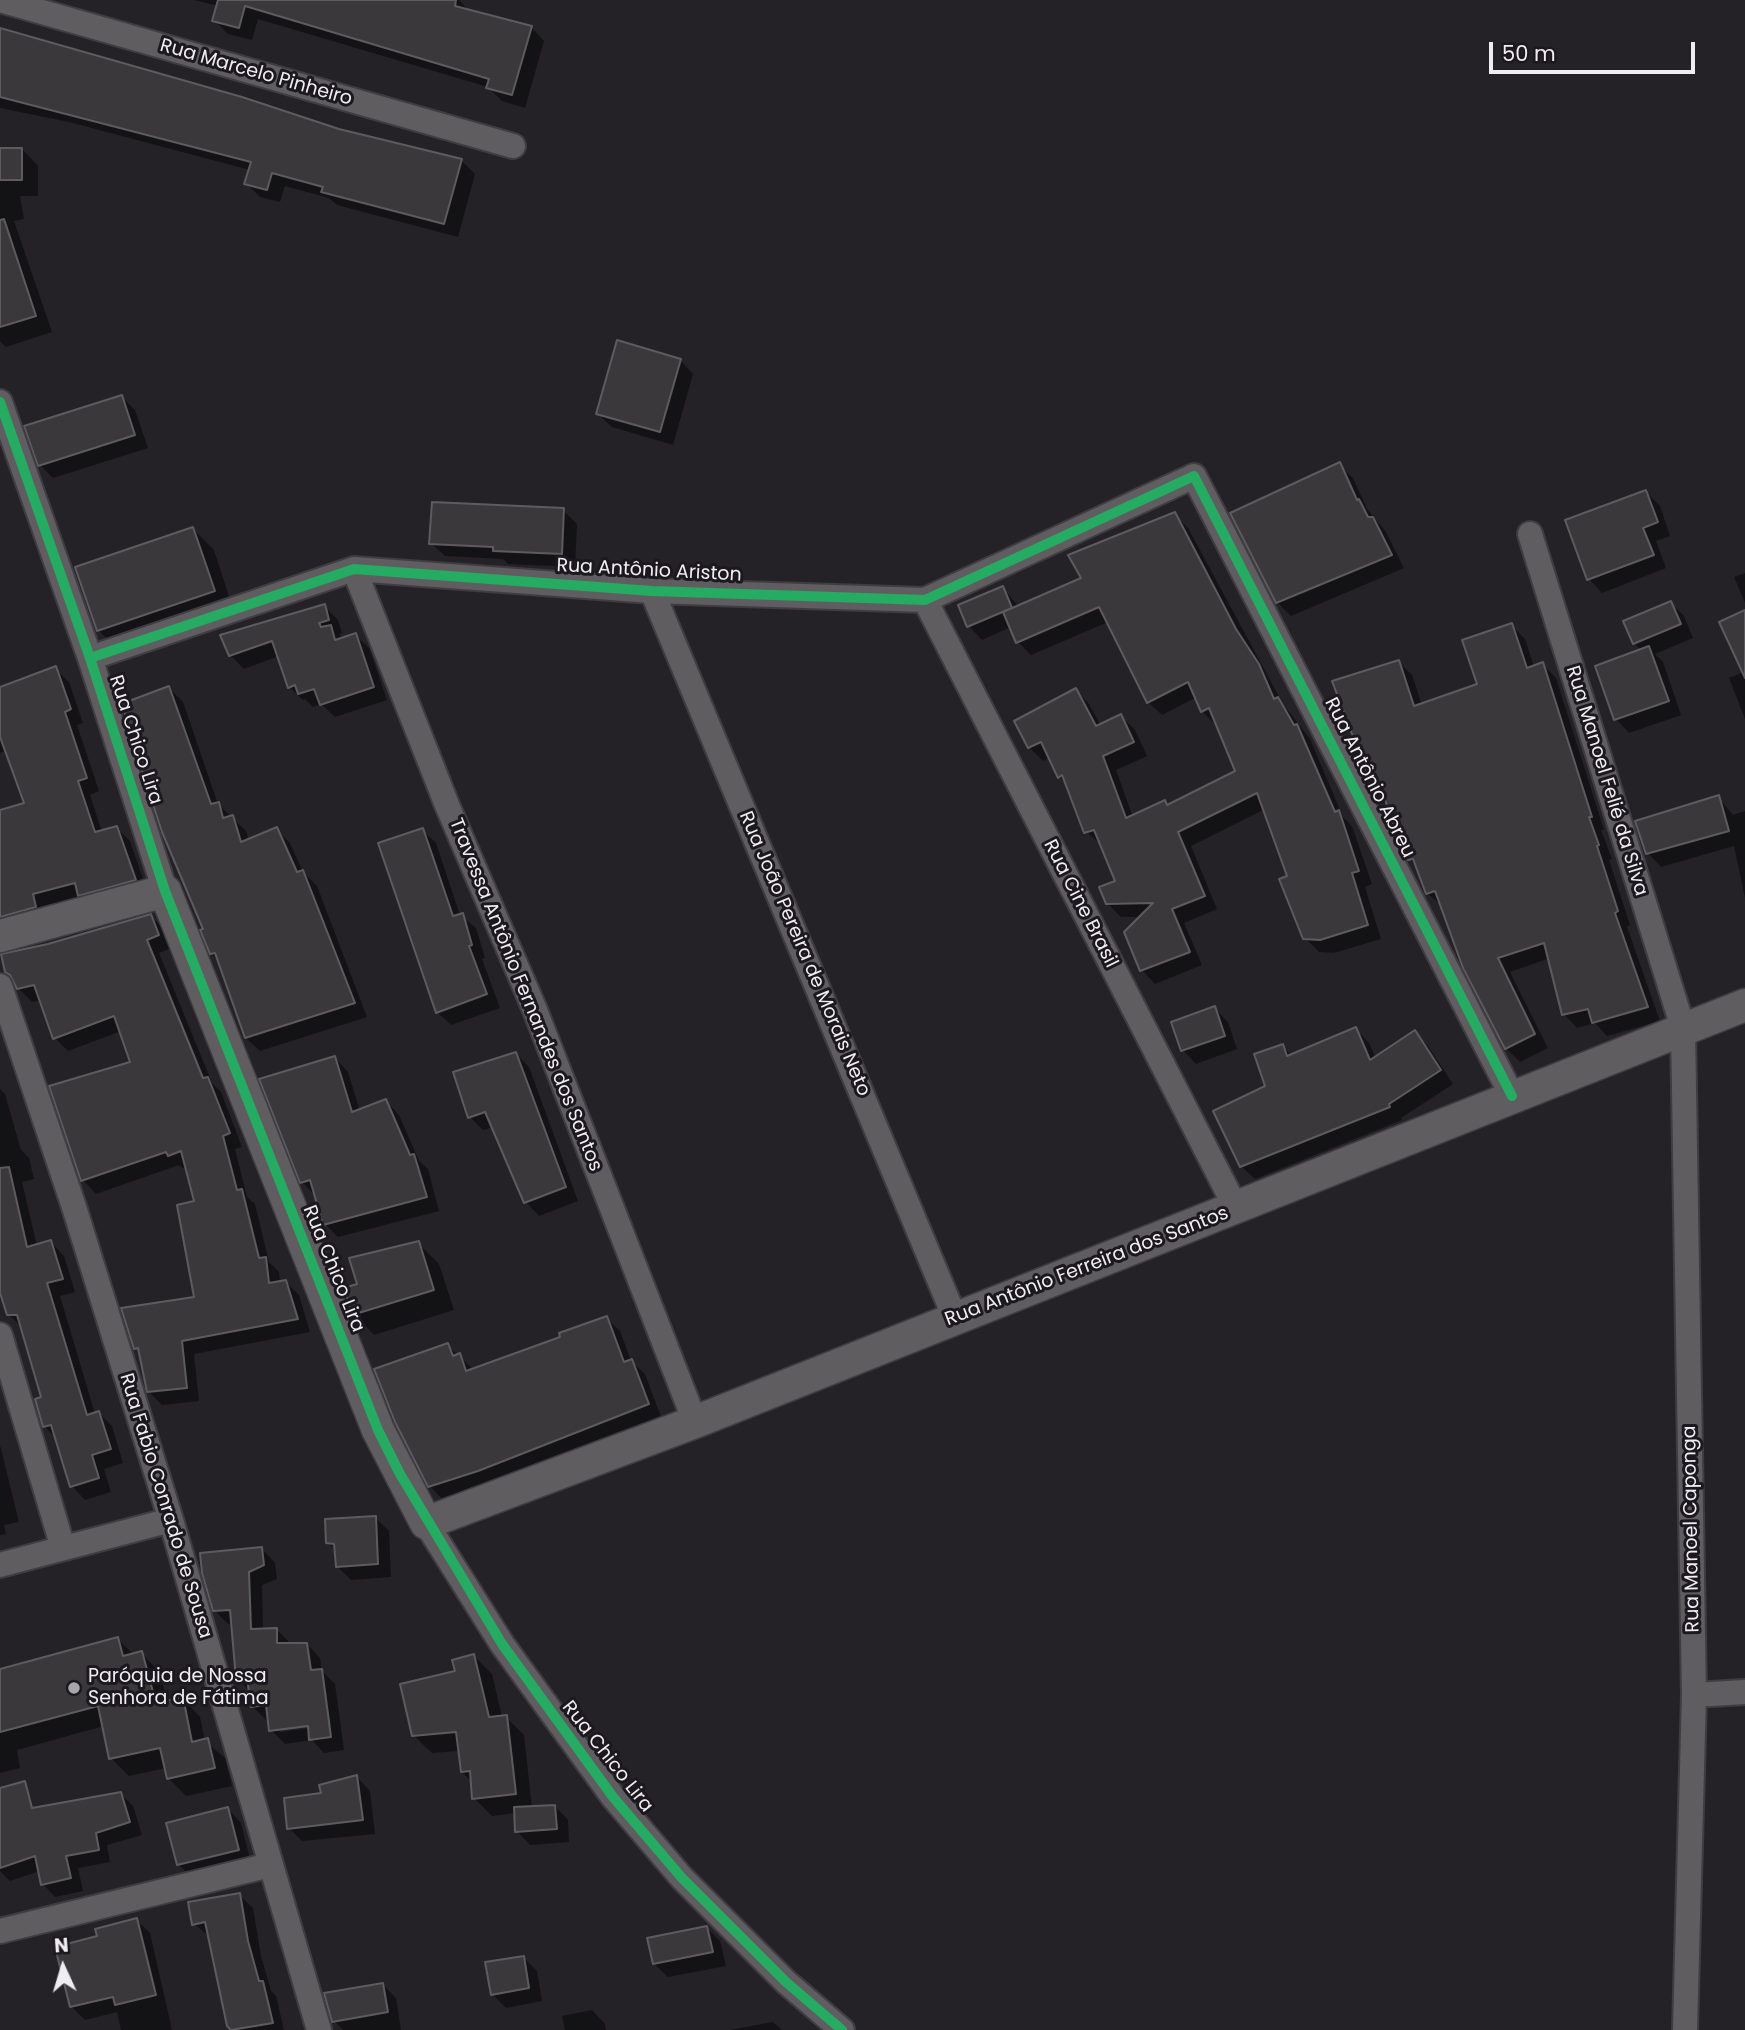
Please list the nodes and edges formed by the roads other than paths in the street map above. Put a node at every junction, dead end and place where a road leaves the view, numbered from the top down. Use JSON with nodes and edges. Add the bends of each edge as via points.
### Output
{"nodes":[{"id":1,"x":0,"y":0,"type":"edge"},
{"id":2,"x":513,"y":146,"type":"dead end"},
{"id":3,"x":0,"y":402,"type":"edge"},
{"id":4,"x":1194,"y":476,"type":"joint"},
{"id":5,"x":1530,"y":534,"type":"dead end"},
{"id":6,"x":354,"y":569,"type":"junction"},
{"id":7,"x":652,"y":591,"type":"junction"},
{"id":8,"x":925,"y":600,"type":"junction"},
{"id":9,"x":90,"y":658,"type":"junction"},
{"id":10,"x":165,"y":891,"type":"junction"},
{"id":11,"x":0,"y":936,"type":"edge"},
{"id":12,"x":0,"y":986,"type":"edge"},
{"id":13,"x":1745,"y":1005,"type":"edge"},
{"id":14,"x":1683,"y":1028,"type":"junction"},
{"id":15,"x":1512,"y":1096,"type":"junction"},
{"id":16,"x":1236,"y":1208,"type":"junction"},
{"id":17,"x":955,"y":1318,"type":"junction"},
{"id":18,"x":0,"y":1335,"type":"edge"},
{"id":19,"x":695,"y":1422,"type":"junction"},
{"id":20,"x":171,"y":1520,"type":"junction"},
{"id":21,"x":426,"y":1522,"type":"junction"},
{"id":22,"x":63,"y":1548,"type":"junction"},
{"id":23,"x":0,"y":1565,"type":"edge"},
{"id":24,"x":1745,"y":1692,"type":"edge"},
{"id":25,"x":1694,"y":1695,"type":"junction"},
{"id":26,"x":270,"y":1865,"type":"junction"},
{"id":27,"x":0,"y":1931,"type":"edge"},
{"id":28,"x":319,"y":2030,"type":"edge"},
{"id":29,"x":842,"y":2030,"type":"edge"},
{"id":30,"x":1685,"y":2030,"type":"edge"}],
"edges":[{"from":1,"to":2,"type":"street","name":"Rua Marcelo Pinheiro"},
{"from":3,"to":9,"type":"street","name":"Rua Chico Lira"},
{"from":4,"to":8,"type":"street","name":"Rua Antônio Ariston"},
{"from":4,"to":15,"type":"street","name":"Rua Antônio Abreu"},
{"from":5,"to":14,"type":"street","name":"Rua Manoel Felié da Silva"},
{"from":6,"to":7,"type":"street","name":"Rua Antônio Ariston"},
{"from":6,"to":9,"type":"street","name":"Rua Antônio Ariston"},
{"from":6,"to":19,"type":"street","name":"Travessa Antônio Fernandes dos Santos","via":[[447,805],[535,1010]]},
{"from":7,"to":8,"type":"street","name":"Rua Antônio Ariston"},
{"from":7,"to":17,"type":"street","name":"Rua João Pereira de Morais Neto"},
{"from":8,"to":16,"type":"street","name":"Rua Cine Brasil"},
{"from":9,"to":10,"type":"street","name":"Rua Chico Lira"},
{"from":10,"to":11,"type":"street"},
{"from":10,"to":21,"type":"street","name":"Rua Chico Lira","via":[[378,1430]]},
{"from":12,"to":20,"type":"street","name":"Rua Fabio Conrado de Sousa"},
{"from":13,"to":14,"type":"street","name":"Rua Antônio Ferreira dos Santos"},
{"from":14,"to":15,"type":"street","name":"Rua Antônio Ferreira dos Santos"},
{"from":14,"to":25,"type":"street","name":"Rua Manoel Caponga"},
{"from":15,"to":16,"type":"street","name":"Rua Antônio Ferreira dos Santos"},
{"from":16,"to":17,"type":"street","name":"Rua Antônio Ferreira dos Santos"},
{"from":17,"to":19,"type":"street","name":"Rua Antônio Ferreira dos Santos"},
{"from":18,"to":22,"type":"street"},
{"from":19,"to":21,"type":"street","name":"Rua Antônio Ferreira dos Santos"},
{"from":20,"to":22,"type":"street"},
{"from":20,"to":26,"type":"street","name":"Rua Fabio Conrado de Sousa"},
{"from":21,"to":29,"type":"street","name":"Rua Chico Lira","via":[[502,1644],[613,1797],[682,1878],[786,1982]]},
{"from":22,"to":23,"type":"street"},
{"from":24,"to":25,"type":"street"},
{"from":25,"to":30,"type":"street","name":"Rua Manoel Caponga"},
{"from":26,"to":27,"type":"street"},
{"from":26,"to":28,"type":"street","name":"Rua Fabio Conrado de Sousa"}]}
